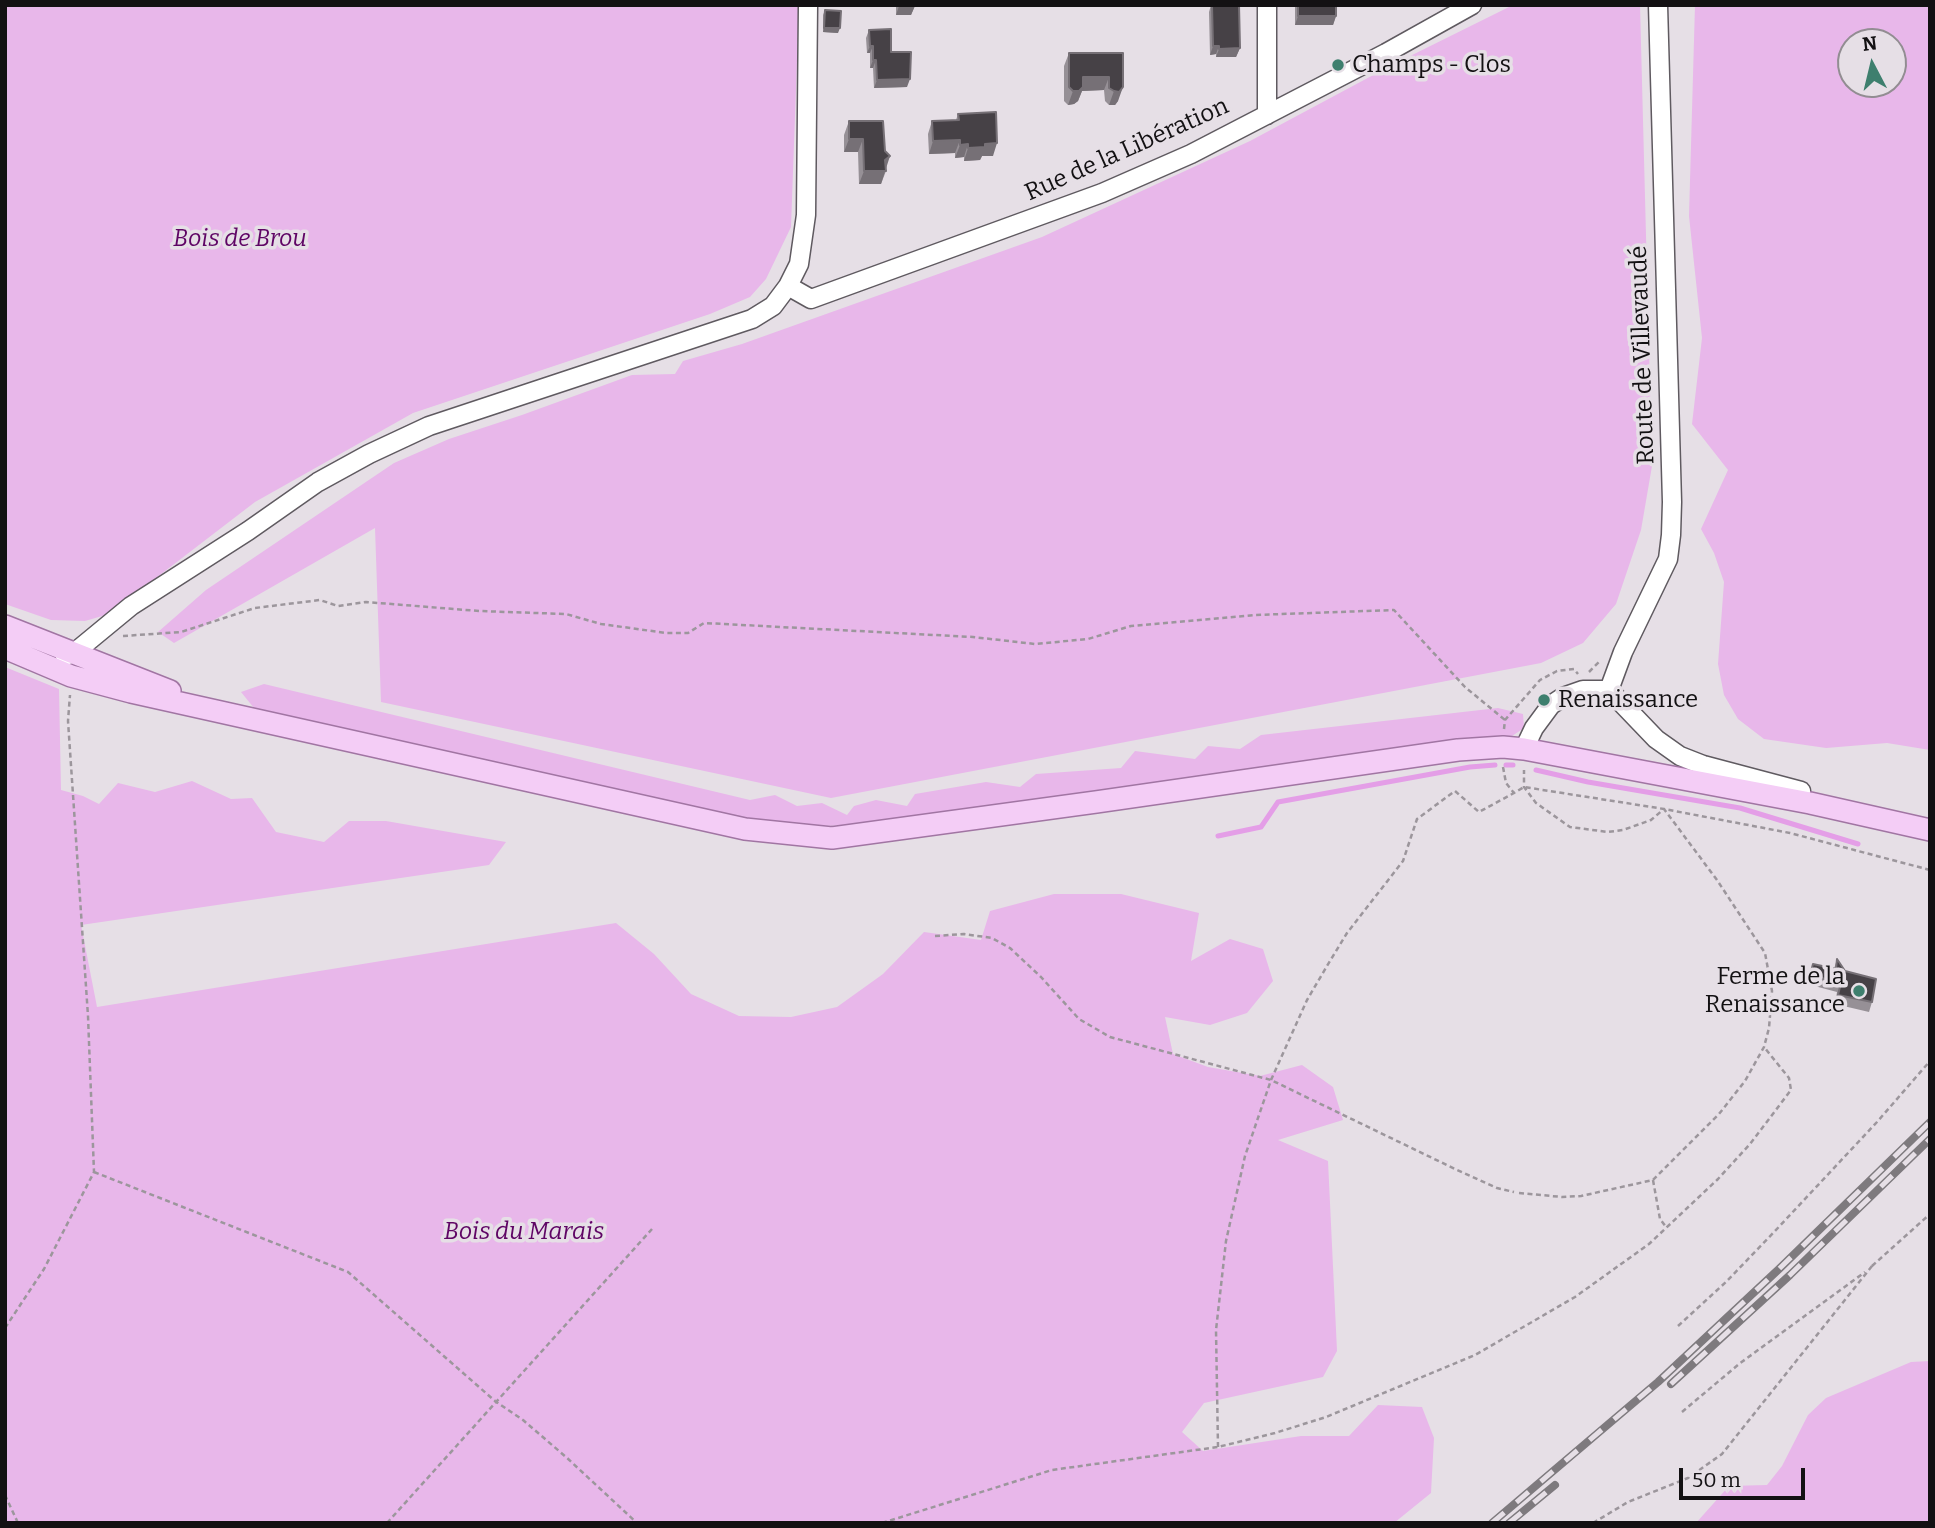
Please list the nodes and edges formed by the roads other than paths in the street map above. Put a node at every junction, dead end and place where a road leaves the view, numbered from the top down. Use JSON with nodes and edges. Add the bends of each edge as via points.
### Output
{"nodes":[{"id":1,"x":808,"y":5,"type":"edge"},
{"id":2,"x":1267,"y":5,"type":"edge"},
{"id":3,"x":1472,"y":5,"type":"edge"},
{"id":4,"x":1658,"y":5,"type":"edge"},
{"id":5,"x":1267,"y":114,"type":"junction"},
{"id":6,"x":788,"y":286,"type":"junction"},
{"id":7,"x":5,"y":626,"type":"edge"},
{"id":8,"x":5,"y":637,"type":"edge"},
{"id":9,"x":5,"y":648,"type":"edge"},
{"id":10,"x":74,"y":653,"type":"junction"},
{"id":11,"x":1609,"y":690,"type":"junction"},
{"id":12,"x":211,"y":709,"type":"junction"},
{"id":13,"x":1524,"y":749,"type":"junction"},
{"id":14,"x":1801,"y":791,"type":"junction"},
{"id":15,"x":1930,"y":816,"type":"edge"},
{"id":16,"x":1930,"y":830,"type":"edge"}],
"edges":[{"from":1,"to":6,"type":"street","via":[[806,215],[799,264]]},
{"from":2,"to":5,"type":"street"},
{"from":3,"to":5,"type":"street","name":"Rue de la Libération"},
{"from":4,"to":11,"type":"street","name":"Route de Villevaudé","via":[[1671,536],[1668,559]]},
{"from":5,"to":6,"type":"street","name":"Rue de la Libération","via":[[1102,193],[845,287],[811,299]]},
{"from":6,"to":10,"type":"street","via":[[773,306],[752,319],[429,426],[369,454],[318,482],[131,606]]},
{"from":7,"to":10,"type":"main road"},
{"from":8,"to":10,"type":"street","via":[[60,658]]},
{"from":9,"to":12,"type":"main road","via":[[71,676]]},
{"from":10,"to":12,"type":"main road"},
{"from":11,"to":13,"type":"street","via":[[1583,690],[1563,697],[1544,713]]},
{"from":11,"to":14,"type":"street","via":[[1656,739],[1681,756]]},
{"from":12,"to":13,"type":"main road","via":[[745,829],[832,838],[1458,750]]},
{"from":13,"to":14,"type":"main road","via":[[1558,749]]},
{"from":13,"to":16,"type":"main road"},
{"from":14,"to":15,"type":"main road"}]}
